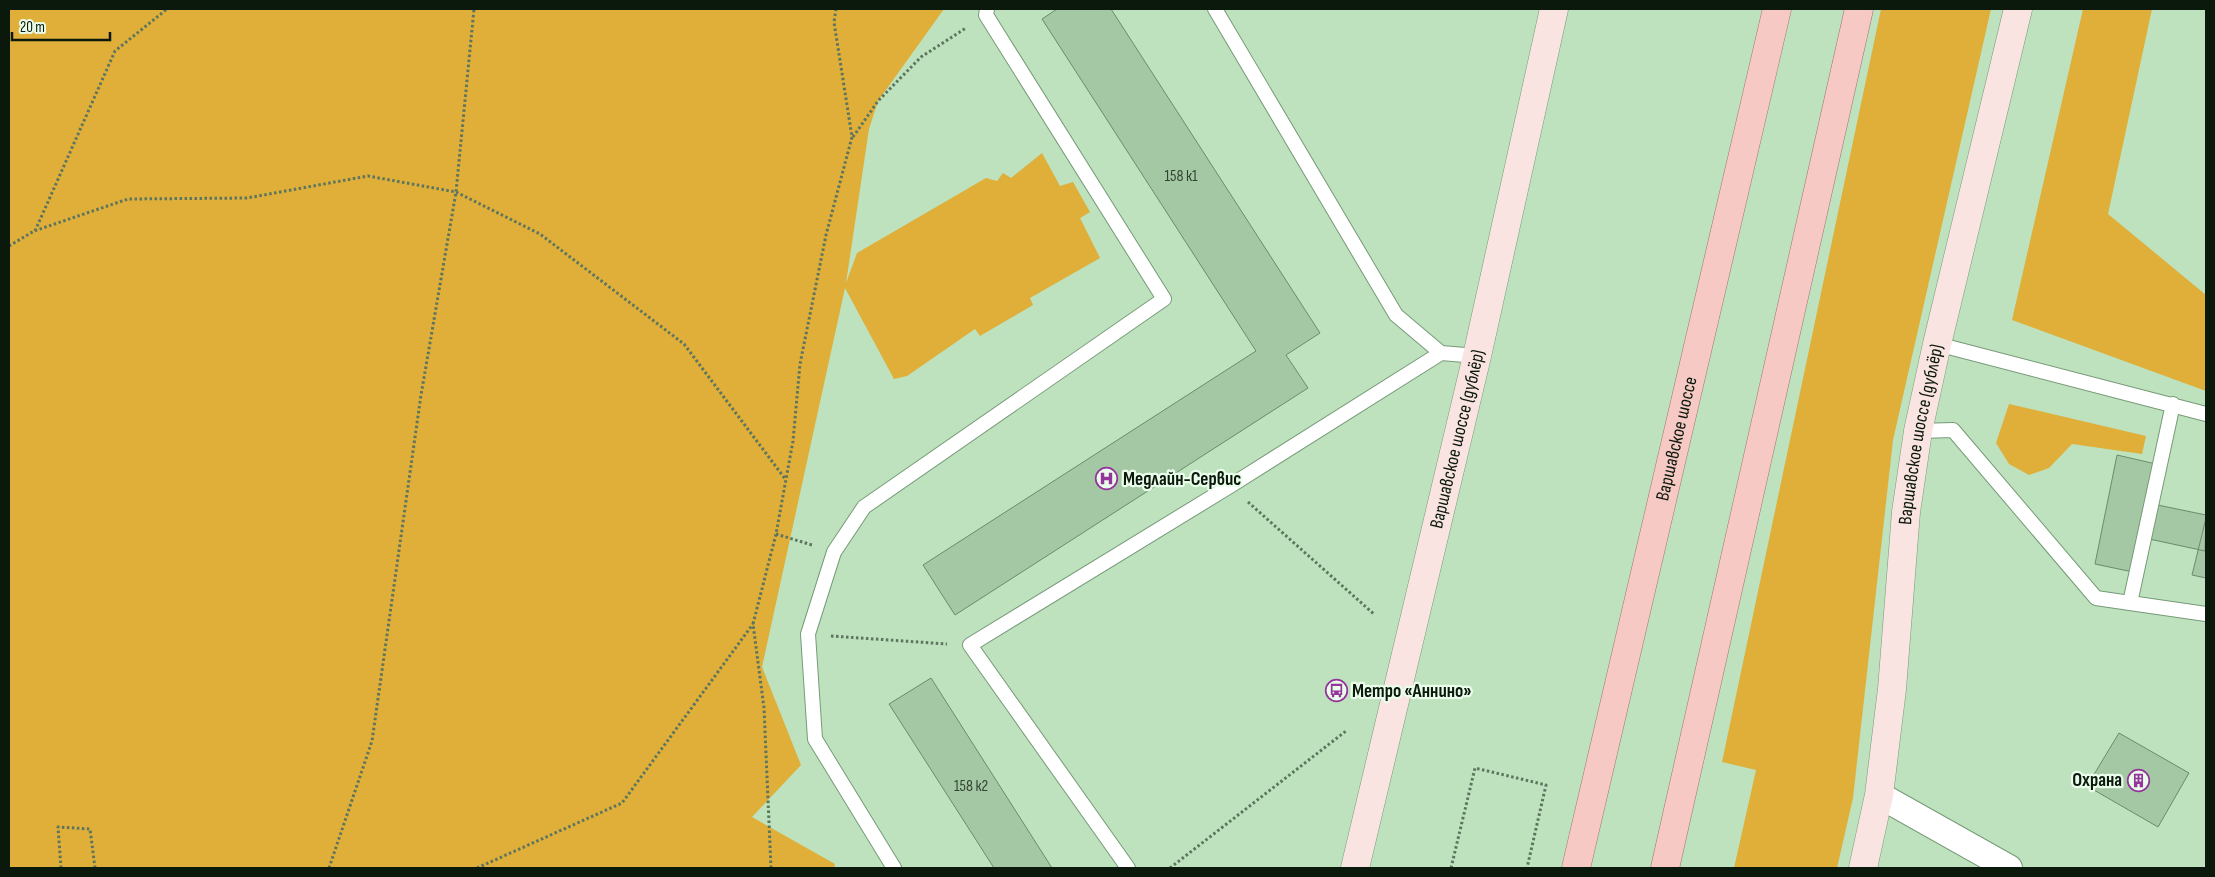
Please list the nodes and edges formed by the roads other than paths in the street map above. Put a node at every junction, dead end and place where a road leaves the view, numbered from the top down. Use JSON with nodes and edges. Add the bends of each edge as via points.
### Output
{"nodes":[{"id":1,"x":1215,"y":9,"type":"edge"},
{"id":2,"x":1554,"y":9,"type":"edge"},
{"id":3,"x":1777,"y":9,"type":"edge"},
{"id":4,"x":1859,"y":9,"type":"edge"},
{"id":5,"x":2018,"y":9,"type":"edge"},
{"id":6,"x":987,"y":12,"type":"edge"},
{"id":7,"x":1937,"y":344,"type":"junction"},
{"id":8,"x":1441,"y":353,"type":"junction"},
{"id":9,"x":1477,"y":356,"type":"junction"},
{"id":10,"x":2174,"y":404,"type":"junction"},
{"id":11,"x":2206,"y":414,"type":"edge"},
{"id":12,"x":1918,"y":431,"type":"junction"},
{"id":13,"x":2130,"y":603,"type":"junction"},
{"id":14,"x":2206,"y":614,"type":"edge"},
{"id":15,"x":1880,"y":795,"type":"junction"},
{"id":16,"x":894,"y":868,"type":"edge"},
{"id":17,"x":1128,"y":868,"type":"edge"},
{"id":18,"x":1355,"y":868,"type":"edge"},
{"id":19,"x":1576,"y":868,"type":"edge"},
{"id":20,"x":1665,"y":868,"type":"edge"},
{"id":21,"x":1863,"y":868,"type":"edge"},
{"id":22,"x":2009,"y":868,"type":"edge"}],
"edges":[{"from":1,"to":8,"type":"lane","via":[[1396,315]]},
{"from":2,"to":9,"type":"main road","name":"Варшавское шоссе (дублёр)"},
{"from":3,"to":19,"type":"main road","name":"Варшавское шоссе"},
{"from":4,"to":20,"type":"main road"},
{"from":5,"to":7,"type":"main road","name":"Варшавское шоссе (дублёр)"},
{"from":6,"to":16,"type":"lane","via":[[1164,299],[864,507],[834,552],[808,634],[815,739]]},
{"from":7,"to":10,"type":"lane"},
{"from":7,"to":12,"type":"main road","name":"Варшавское шоссе (дублёр)"},
{"from":8,"to":9,"type":"lane"},
{"from":8,"to":17,"type":"lane","via":[[970,645]]},
{"from":9,"to":18,"type":"main road","name":"Варшавское шоссе (дублёр)"},
{"from":10,"to":11,"type":"lane"},
{"from":10,"to":13,"type":"lane"},
{"from":12,"to":13,"type":"lane","via":[[1953,430],[2096,598]]},
{"from":12,"to":15,"type":"main road","name":"Варшавское шоссе (дублёр)","via":[[1906,512]]},
{"from":13,"to":14,"type":"lane"},
{"from":15,"to":21,"type":"main road","name":"Варшавское шоссе (дублёр)"},
{"from":15,"to":22,"type":"street"}]}
